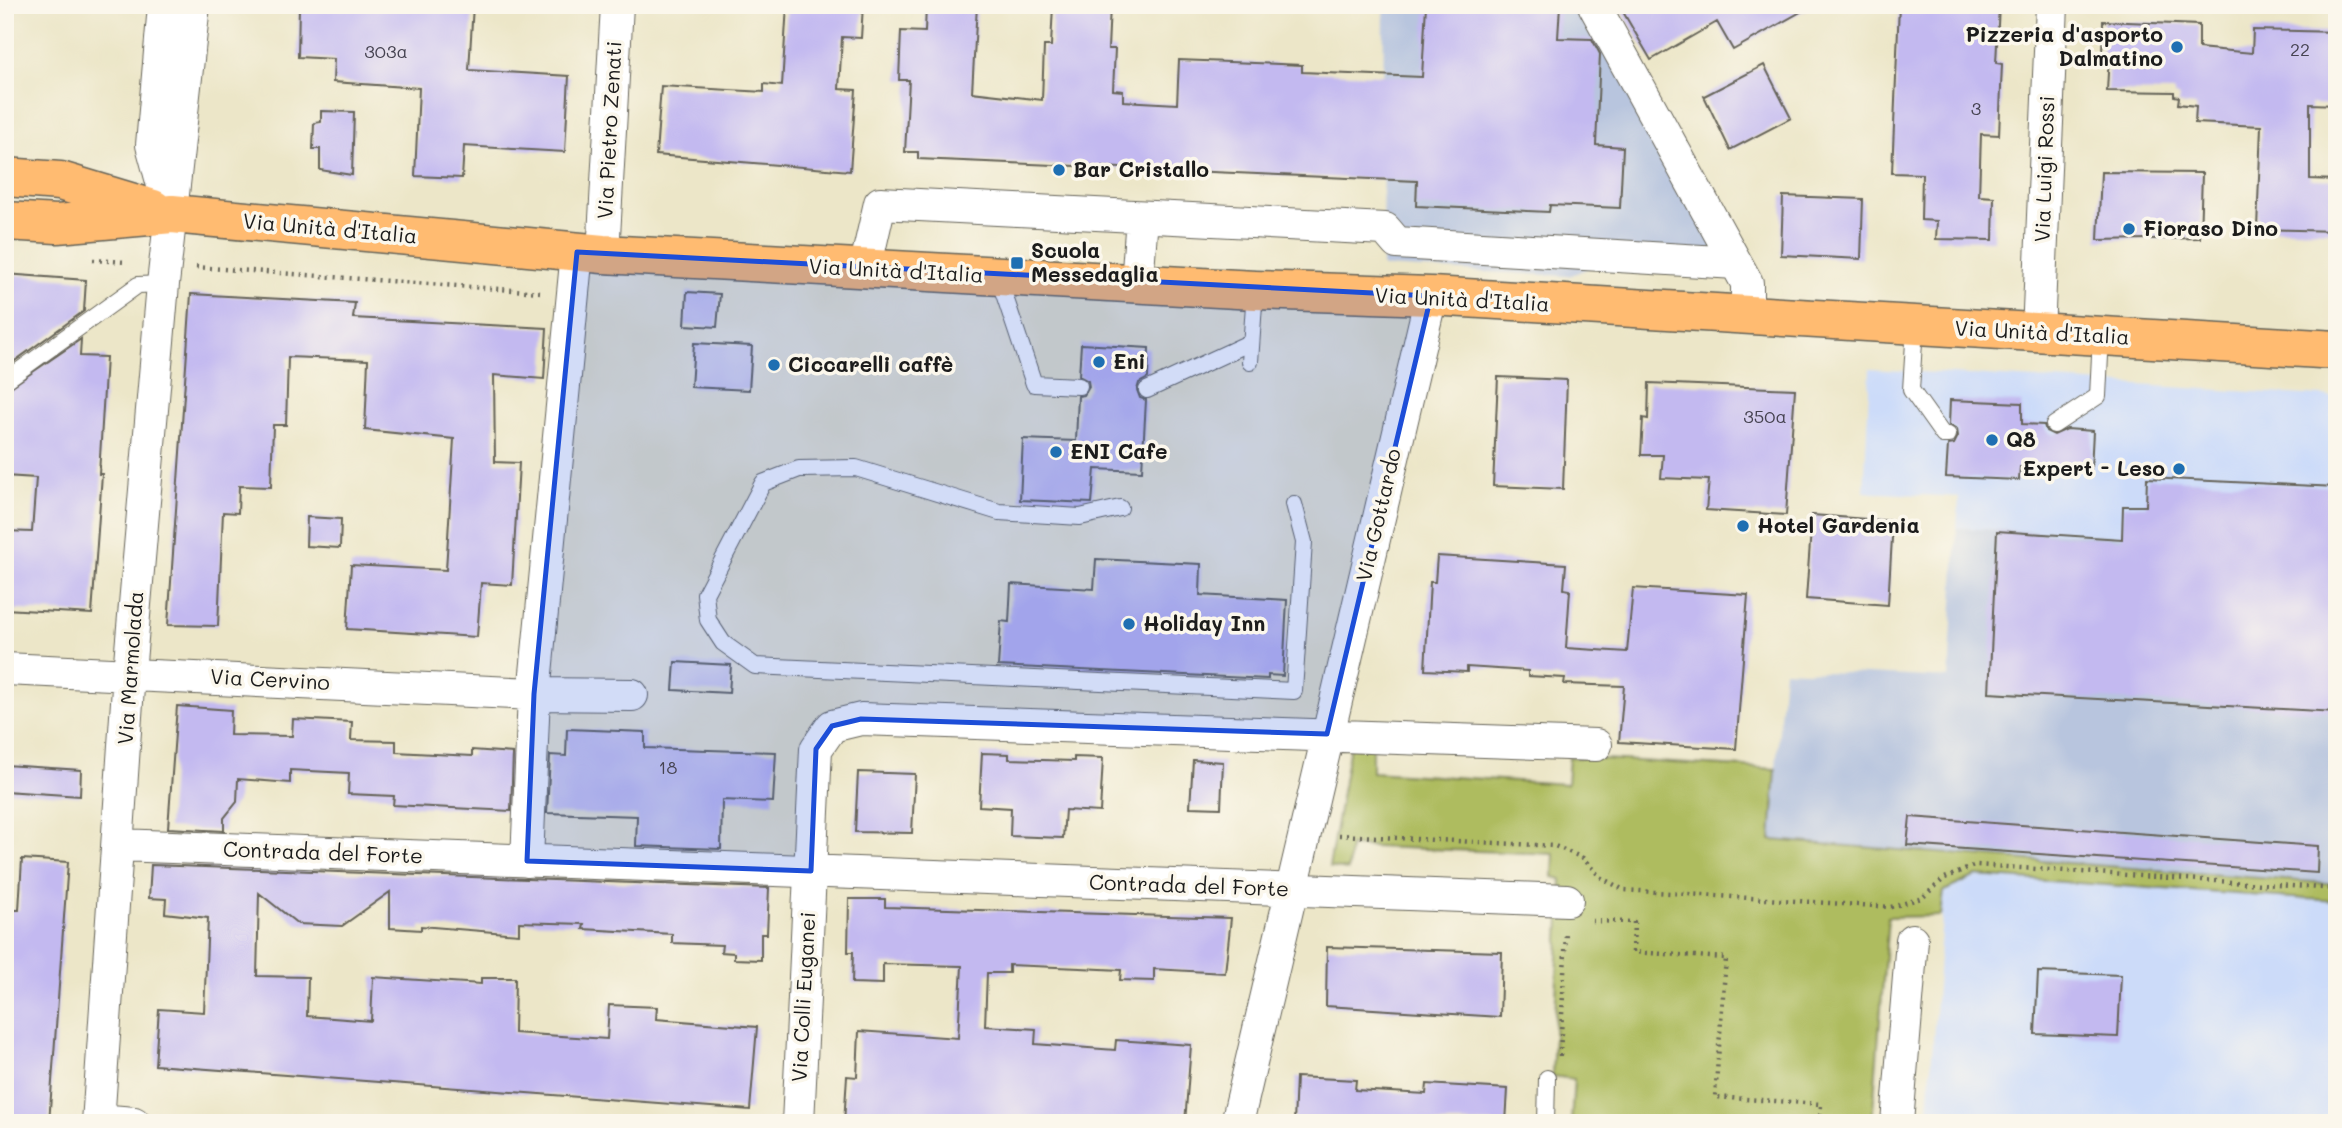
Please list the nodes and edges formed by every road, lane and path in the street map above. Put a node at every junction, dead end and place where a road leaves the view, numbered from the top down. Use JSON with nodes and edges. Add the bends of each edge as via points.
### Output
{"nodes":[{"id":1,"x":164,"y":5,"type":"edge"},
{"id":2,"x":194,"y":5,"type":"edge"},
{"id":3,"x":617,"y":5,"type":"edge"},
{"id":4,"x":1594,"y":5,"type":"edge"},
{"id":5,"x":2052,"y":5,"type":"edge"},
{"id":6,"x":5,"y":177,"type":"edge"},
{"id":7,"x":172,"y":214,"type":"junction"},
{"id":8,"x":1142,"y":217,"type":"junction"},
{"id":9,"x":5,"y":221,"type":"edge"},
{"id":10,"x":590,"y":253,"type":"junction"},
{"id":11,"x":1736,"y":263,"type":"junction"},
{"id":12,"x":191,"y":266,"type":"dead end"},
{"id":13,"x":866,"y":269,"type":"junction"},
{"id":14,"x":998,"y":276,"type":"junction"},
{"id":15,"x":163,"y":284,"type":"junction"},
{"id":16,"x":1137,"y":284,"type":"junction"},
{"id":17,"x":1255,"y":290,"type":"junction"},
{"id":18,"x":572,"y":295,"type":"junction"},
{"id":19,"x":1431,"y":296,"type":"junction"},
{"id":20,"x":1747,"y":316,"type":"junction"},
{"id":21,"x":1914,"y":326,"type":"junction"},
{"id":22,"x":2038,"y":333,"type":"junction"},
{"id":23,"x":2101,"y":335,"type":"junction"},
{"id":24,"x":1251,"y":342,"type":"junction"},
{"id":25,"x":2337,"y":350,"type":"edge"},
{"id":26,"x":1250,"y":362,"type":"dead end"},
{"id":27,"x":5,"y":382,"type":"edge"},
{"id":28,"x":1079,"y":386,"type":"dead end"},
{"id":29,"x":1147,"y":390,"type":"dead end"},
{"id":30,"x":2054,"y":425,"type":"dead end"},
{"id":31,"x":1948,"y":435,"type":"dead end"},
{"id":32,"x":1294,"y":504,"type":"dead end"},
{"id":33,"x":1120,"y":508,"type":"dead end"},
{"id":34,"x":5,"y":669,"type":"edge"},
{"id":35,"x":129,"y":673,"type":"junction"},
{"id":36,"x":534,"y":694,"type":"junction"},
{"id":37,"x":632,"y":695,"type":"dead end"},
{"id":38,"x":1327,"y":734,"type":"junction"},
{"id":39,"x":1596,"y":745,"type":"dead end"},
{"id":40,"x":1304,"y":833,"type":"junction"},
{"id":41,"x":119,"y":845,"type":"junction"},
{"id":42,"x":527,"y":861,"type":"junction"},
{"id":43,"x":811,"y":871,"type":"junction"},
{"id":44,"x":2337,"y":889,"type":"edge"},
{"id":45,"x":1291,"y":890,"type":"junction"},
{"id":46,"x":1567,"y":910,"type":"junction"},
{"id":47,"x":1912,"y":940,"type":"dead end"},
{"id":48,"x":1547,"y":1078,"type":"joint"},
{"id":49,"x":98,"y":1121,"type":"edge"},
{"id":50,"x":134,"y":1123,"type":"edge"},
{"id":51,"x":798,"y":1123,"type":"edge"},
{"id":52,"x":1237,"y":1123,"type":"edge"},
{"id":53,"x":1546,"y":1123,"type":"edge"},
{"id":54,"x":1820,"y":1123,"type":"edge"},
{"id":55,"x":1897,"y":1123,"type":"edge"}],
"edges":[{"from":1,"to":7,"type":"street","via":[[152,145]]},
{"from":2,"to":7,"type":"street","name":"Via Marmolada"},
{"from":3,"to":10,"type":"street","name":"Via Pietro Zenati"},
{"from":4,"to":11,"type":"street"},
{"from":5,"to":22,"type":"street","name":"Via Luigi Rossi"},
{"from":6,"to":7,"type":"main road","name":"Via Unità d'Italia","via":[[60,181]]},
{"from":7,"to":9,"type":"main road","name":"Via Unità d'Italia","via":[[57,224]]},
{"from":7,"to":10,"type":"main road","name":"Via Unità d'Italia"},
{"from":7,"to":15,"type":"street","name":"Via Marmolada"},
{"from":8,"to":11,"type":"street","via":[[1385,229],[1397,243]]},
{"from":8,"to":13,"type":"street","via":[[880,203]]},
{"from":8,"to":16,"type":"street"},
{"from":10,"to":13,"type":"main road","name":"Via Unità d'Italia"},
{"from":10,"to":18,"type":"street"},
{"from":11,"to":20,"type":"street","via":[[1747,283]]},
{"from":12,"to":18,"type":"path"},
{"from":13,"to":14,"type":"main road","name":"Via Unità d'Italia"},
{"from":14,"to":16,"type":"main road","name":"Via Unità d'Italia"},
{"from":14,"to":28,"type":"lane","via":[[1034,384]]},
{"from":15,"to":27,"type":"lane","via":[[138,285]]},
{"from":15,"to":35,"type":"street","name":"Via Marmolada"},
{"from":16,"to":17,"type":"main road","name":"Via Unità d'Italia"},
{"from":17,"to":19,"type":"main road","name":"Via Unità d'Italia"},
{"from":17,"to":24,"type":"lane"},
{"from":18,"to":36,"type":"street"},
{"from":19,"to":20,"type":"main road","name":"Via Unità d'Italia"},
{"from":19,"to":38,"type":"street","name":"Via Gottardo"},
{"from":20,"to":21,"type":"main road","name":"Via Unità d'Italia"},
{"from":21,"to":22,"type":"main road","name":"Via Unità d'Italia"},
{"from":21,"to":31,"type":"lane","via":[[1911,390],[1943,435]]},
{"from":22,"to":23,"type":"main road","name":"Via Unità d'Italia"},
{"from":23,"to":25,"type":"main road","name":"Via Unità d'Italia"},
{"from":23,"to":30,"type":"lane","via":[[2098,396]]},
{"from":24,"to":26,"type":"lane"},
{"from":24,"to":29,"type":"lane"},
{"from":32,"to":33,"type":"lane","via":[[1304,542],[1294,691],[755,666],[723,643],[708,620],[705,594],[763,483],[799,469],[856,468],[999,512],[1080,517]]},
{"from":34,"to":35,"type":"street","name":"Via Cervino"},
{"from":35,"to":36,"type":"street","name":"Via Cervino"},
{"from":35,"to":41,"type":"street","name":"Via Marmolada"},
{"from":36,"to":37,"type":"street","name":"Via Cervino"},
{"from":36,"to":42,"type":"street"},
{"from":38,"to":39,"type":"street"},
{"from":38,"to":40,"type":"street","name":"Via Gottardo"},
{"from":38,"to":43,"type":"street","via":[[861,719],[832,726],[816,749]]},
{"from":40,"to":44,"type":"path","via":[[1555,846],[1583,858],[1600,877],[1624,890],[1891,907],[1923,898],[1945,878],[1976,865]]},
{"from":40,"to":45,"type":"street","name":"Via Gottardo"},
{"from":41,"to":42,"type":"street","name":"Contrada del Forte"},
{"from":41,"to":49,"type":"street","name":"Via Marmolada"},
{"from":42,"to":43,"type":"street","name":"Contrada del Forte"},
{"from":43,"to":45,"type":"street","name":"Contrada del Forte"},
{"from":43,"to":51,"type":"street","name":"Via Colli Euganei"},
{"from":45,"to":46,"type":"street","name":"Contrada del Forte"},
{"from":45,"to":52,"type":"street","name":"Via Gottardo"},
{"from":46,"to":48,"type":"path","via":[[1559,1078]]},
{"from":46,"to":54,"type":"path","via":[[1634,922],[1633,952],[1726,958],[1715,1097],[1821,1104]]},
{"from":47,"to":55,"type":"street"},
{"from":48,"to":53,"type":"lane"},
{"from":49,"to":50,"type":"street"}]}
